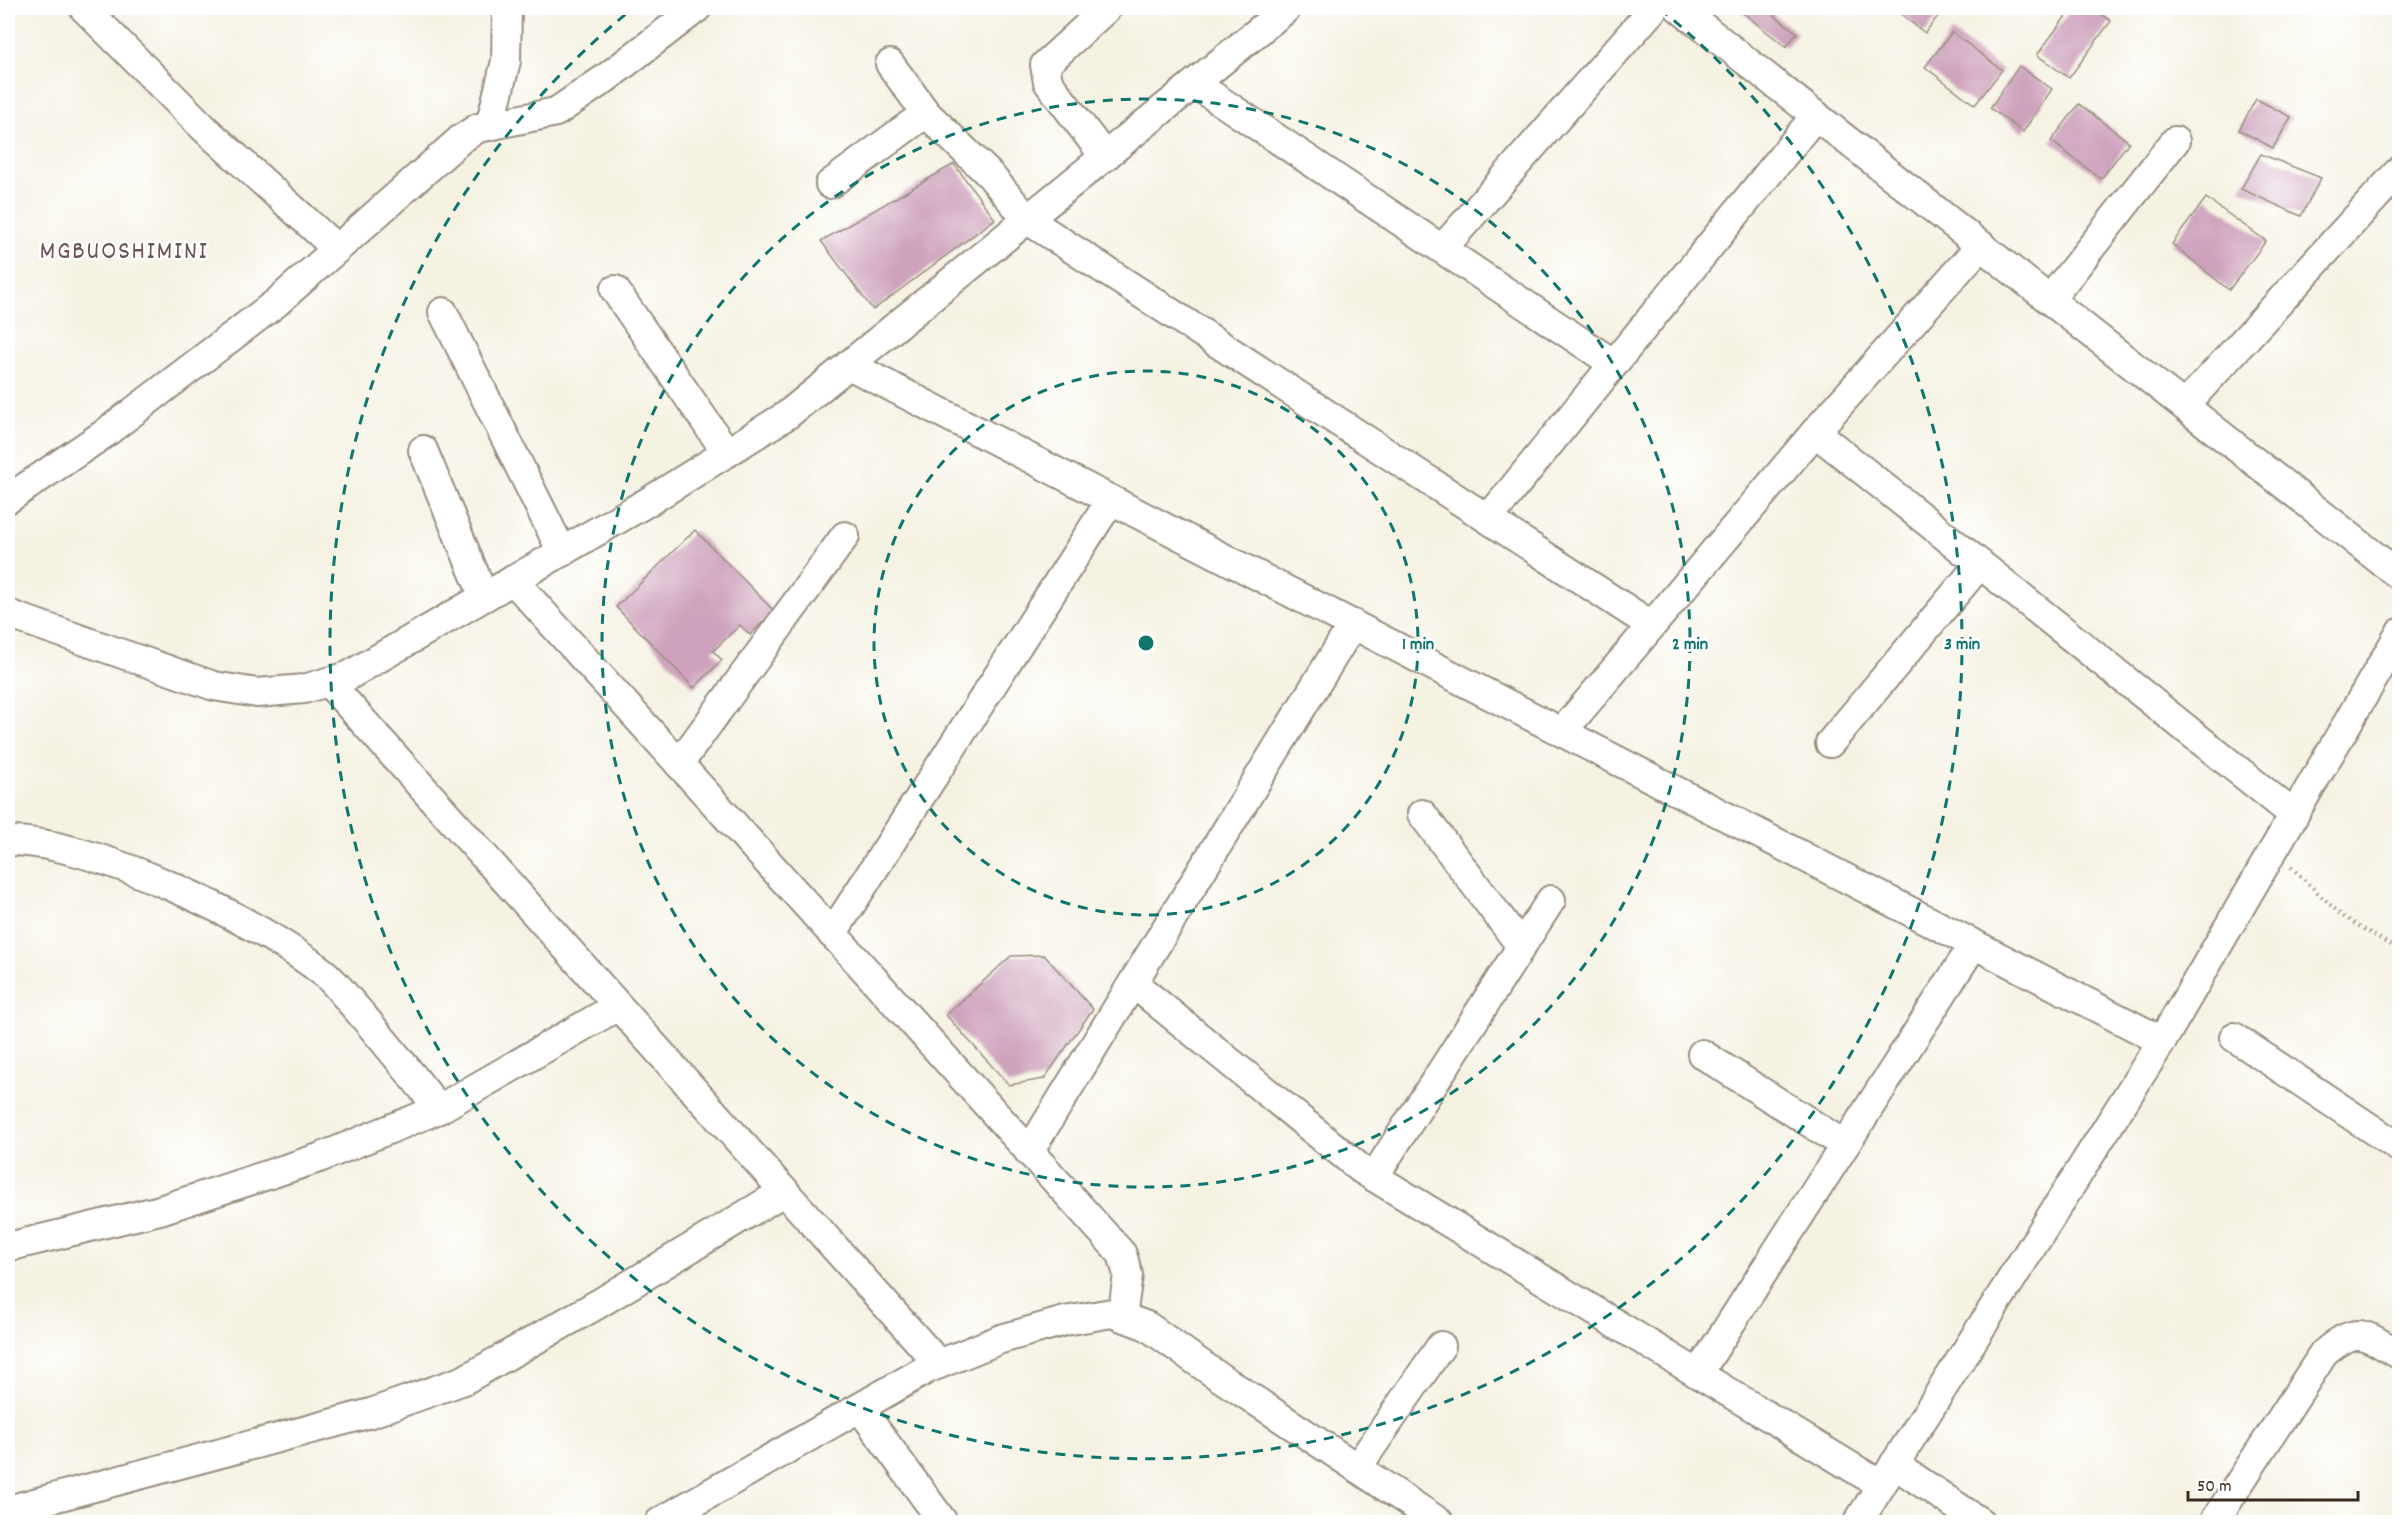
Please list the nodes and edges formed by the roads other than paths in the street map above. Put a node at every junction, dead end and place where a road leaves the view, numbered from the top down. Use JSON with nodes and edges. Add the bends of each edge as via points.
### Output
{"nodes":[{"id":1,"x":84,"y":8,"type":"edge"},
{"id":2,"x":507,"y":8,"type":"edge"},
{"id":3,"x":697,"y":8,"type":"edge"},
{"id":4,"x":1107,"y":8,"type":"edge"},
{"id":5,"x":1287,"y":8,"type":"edge"},
{"id":6,"x":1654,"y":8,"type":"edge"},
{"id":7,"x":1679,"y":8,"type":"edge"},
{"id":8,"x":890,"y":64,"type":"dead end"},
{"id":9,"x":1195,"y":84,"type":"junction"},
{"id":10,"x":926,"y":113,"type":"junction"},
{"id":11,"x":1816,"y":115,"type":"junction"},
{"id":12,"x":490,"y":126,"type":"junction"},
{"id":13,"x":2175,"y":141,"type":"dead end"},
{"id":14,"x":1105,"y":157,"type":"junction"},
{"id":15,"x":2400,"y":170,"type":"edge"},
{"id":16,"x":830,"y":184,"type":"dead end"},
{"id":17,"x":1028,"y":220,"type":"junction"},
{"id":18,"x":1981,"y":245,"type":"junction"},
{"id":19,"x":337,"y":249,"type":"junction"},
{"id":20,"x":1442,"y":249,"type":"junction"},
{"id":21,"x":615,"y":290,"type":"dead end"},
{"id":22,"x":2051,"y":298,"type":"junction"},
{"id":23,"x":443,"y":312,"type":"dead end"},
{"id":24,"x":1614,"y":364,"type":"junction"},
{"id":25,"x":849,"y":365,"type":"junction"},
{"id":26,"x":2185,"y":405,"type":"junction"},
{"id":27,"x":1815,"y":432,"type":"junction"},
{"id":28,"x":423,"y":450,"type":"dead end"},
{"id":29,"x":727,"y":453,"type":"junction"},
{"id":30,"x":8,"y":499,"type":"edge"},
{"id":31,"x":1111,"y":500,"type":"junction"},
{"id":32,"x":1488,"y":519,"type":"junction"},
{"id":33,"x":846,"y":536,"type":"dead end"},
{"id":34,"x":562,"y":552,"type":"junction"},
{"id":35,"x":2395,"y":563,"type":"edge"},
{"id":36,"x":1980,"y":564,"type":"junction"},
{"id":37,"x":513,"y":580,"type":"junction"},
{"id":38,"x":484,"y":597,"type":"junction"},
{"id":39,"x":8,"y":614,"type":"edge"},
{"id":40,"x":1353,"y":624,"type":"junction"},
{"id":41,"x":1651,"y":625,"type":"junction"},
{"id":42,"x":2400,"y":633,"type":"edge"},
{"id":43,"x":328,"y":682,"type":"junction"},
{"id":44,"x":1562,"y":732,"type":"junction"},
{"id":45,"x":1830,"y":742,"type":"dead end"},
{"id":46,"x":679,"y":764,"type":"junction"},
{"id":47,"x":1422,"y":814,"type":"dead end"},
{"id":48,"x":2294,"y":815,"type":"junction"},
{"id":49,"x":8,"y":841,"type":"edge"},
{"id":50,"x":1551,"y":900,"type":"dead end"},
{"id":51,"x":832,"y":934,"type":"junction"},
{"id":52,"x":1974,"y":944,"type":"junction"},
{"id":53,"x":1521,"y":946,"type":"junction"},
{"id":54,"x":1133,"y":983,"type":"junction"},
{"id":55,"x":618,"y":1006,"type":"junction"},
{"id":56,"x":2234,"y":1038,"type":"dead end"},
{"id":57,"x":2162,"y":1041,"type":"junction"},
{"id":58,"x":1702,"y":1054,"type":"dead end"},
{"id":59,"x":439,"y":1109,"type":"junction"},
{"id":60,"x":1845,"y":1145,"type":"junction"},
{"id":61,"x":2400,"y":1148,"type":"edge"},
{"id":62,"x":1029,"y":1152,"type":"junction"},
{"id":63,"x":1374,"y":1177,"type":"junction"},
{"id":64,"x":784,"y":1191,"type":"junction"},
{"id":65,"x":8,"y":1247,"type":"edge"},
{"id":66,"x":1122,"y":1317,"type":"junction"},
{"id":67,"x":1441,"y":1346,"type":"dead end"},
{"id":68,"x":2400,"y":1355,"type":"edge"},
{"id":69,"x":939,"y":1364,"type":"junction"},
{"id":70,"x":1698,"y":1374,"type":"junction"},
{"id":71,"x":860,"y":1408,"type":"junction"},
{"id":72,"x":1357,"y":1468,"type":"junction"},
{"id":73,"x":1888,"y":1474,"type":"junction"},
{"id":74,"x":8,"y":1510,"type":"edge"},
{"id":75,"x":660,"y":1522,"type":"edge"},
{"id":76,"x":943,"y":1522,"type":"edge"},
{"id":77,"x":1439,"y":1522,"type":"edge"},
{"id":78,"x":1858,"y":1522,"type":"edge"},
{"id":79,"x":1980,"y":1522,"type":"edge"},
{"id":80,"x":2214,"y":1522,"type":"edge"}],
"edges":[{"from":1,"to":19,"type":"street","via":[[205,129]]},
{"from":2,"to":12,"type":"street","via":[[506,61]]},
{"from":3,"to":12,"type":"street","via":[[556,112]]},
{"from":4,"to":14,"type":"street","via":[[1045,66],[1048,82]]},
{"from":5,"to":9,"type":"street"},
{"from":6,"to":20,"type":"street"},
{"from":7,"to":11,"type":"street"},
{"from":8,"to":10,"type":"street"},
{"from":9,"to":14,"type":"street"},
{"from":9,"to":20,"type":"street"},
{"from":10,"to":16,"type":"street"},
{"from":10,"to":17,"type":"street","via":[[990,175]]},
{"from":11,"to":18,"type":"street"},
{"from":11,"to":24,"type":"street"},
{"from":12,"to":19,"type":"street","via":[[478,128],[461,140]]},
{"from":13,"to":22,"type":"street"},
{"from":14,"to":17,"type":"street"},
{"from":15,"to":26,"type":"street"},
{"from":17,"to":25,"type":"street"},
{"from":17,"to":32,"type":"street"},
{"from":18,"to":22,"type":"street"},
{"from":18,"to":27,"type":"street"},
{"from":19,"to":30,"type":"street","via":[[276,303],[104,434]]},
{"from":20,"to":24,"type":"street"},
{"from":21,"to":29,"type":"street"},
{"from":22,"to":26,"type":"street"},
{"from":23,"to":34,"type":"street"},
{"from":24,"to":32,"type":"street"},
{"from":25,"to":29,"type":"street","via":[[787,415]]},
{"from":25,"to":31,"type":"street"},
{"from":26,"to":35,"type":"street"},
{"from":27,"to":36,"type":"street"},
{"from":27,"to":41,"type":"street"},
{"from":28,"to":38,"type":"street"},
{"from":29,"to":34,"type":"street"},
{"from":31,"to":40,"type":"street"},
{"from":31,"to":51,"type":"street"},
{"from":32,"to":41,"type":"street"},
{"from":33,"to":46,"type":"street"},
{"from":34,"to":37,"type":"street"},
{"from":36,"to":45,"type":"street"},
{"from":36,"to":48,"type":"street"},
{"from":37,"to":38,"type":"street"},
{"from":37,"to":46,"type":"street"},
{"from":38,"to":43,"type":"street","via":[[348,676]]},
{"from":39,"to":43,"type":"street","via":[[214,686],[257,693],[304,689]]},
{"from":40,"to":44,"type":"street"},
{"from":40,"to":54,"type":"street"},
{"from":41,"to":44,"type":"street"},
{"from":42,"to":48,"type":"street"},
{"from":43,"to":55,"type":"street"},
{"from":44,"to":52,"type":"street"},
{"from":46,"to":51,"type":"street"},
{"from":47,"to":53,"type":"street"},
{"from":48,"to":57,"type":"street"},
{"from":49,"to":59,"type":"street","via":[[26,841],[109,862],[235,915],[325,974]]},
{"from":50,"to":53,"type":"street"},
{"from":51,"to":62,"type":"street"},
{"from":52,"to":57,"type":"street"},
{"from":52,"to":60,"type":"street"},
{"from":53,"to":63,"type":"street"},
{"from":54,"to":62,"type":"street"},
{"from":54,"to":63,"type":"street"},
{"from":55,"to":59,"type":"street"},
{"from":55,"to":64,"type":"street"},
{"from":56,"to":61,"type":"street"},
{"from":57,"to":73,"type":"street"},
{"from":58,"to":60,"type":"street"},
{"from":59,"to":65,"type":"street","via":[[319,1158],[160,1210]]},
{"from":60,"to":70,"type":"street"},
{"from":62,"to":66,"type":"street","via":[[1122,1254],[1128,1275]]},
{"from":63,"to":70,"type":"street"},
{"from":64,"to":69,"type":"street"},
{"from":64,"to":74,"type":"street","via":[[464,1380],[371,1413]]},
{"from":66,"to":69,"type":"street","via":[[1112,1313],[1065,1321],[1000,1339]]},
{"from":66,"to":72,"type":"street","via":[[1147,1326]]},
{"from":67,"to":72,"type":"street"},
{"from":68,"to":80,"type":"street","via":[[2363,1334],[2345,1335],[2324,1353]]},
{"from":69,"to":71,"type":"street"},
{"from":70,"to":73,"type":"street"},
{"from":71,"to":75,"type":"street"},
{"from":71,"to":76,"type":"street"},
{"from":72,"to":77,"type":"street"},
{"from":73,"to":78,"type":"street"},
{"from":73,"to":79,"type":"street"}]}
